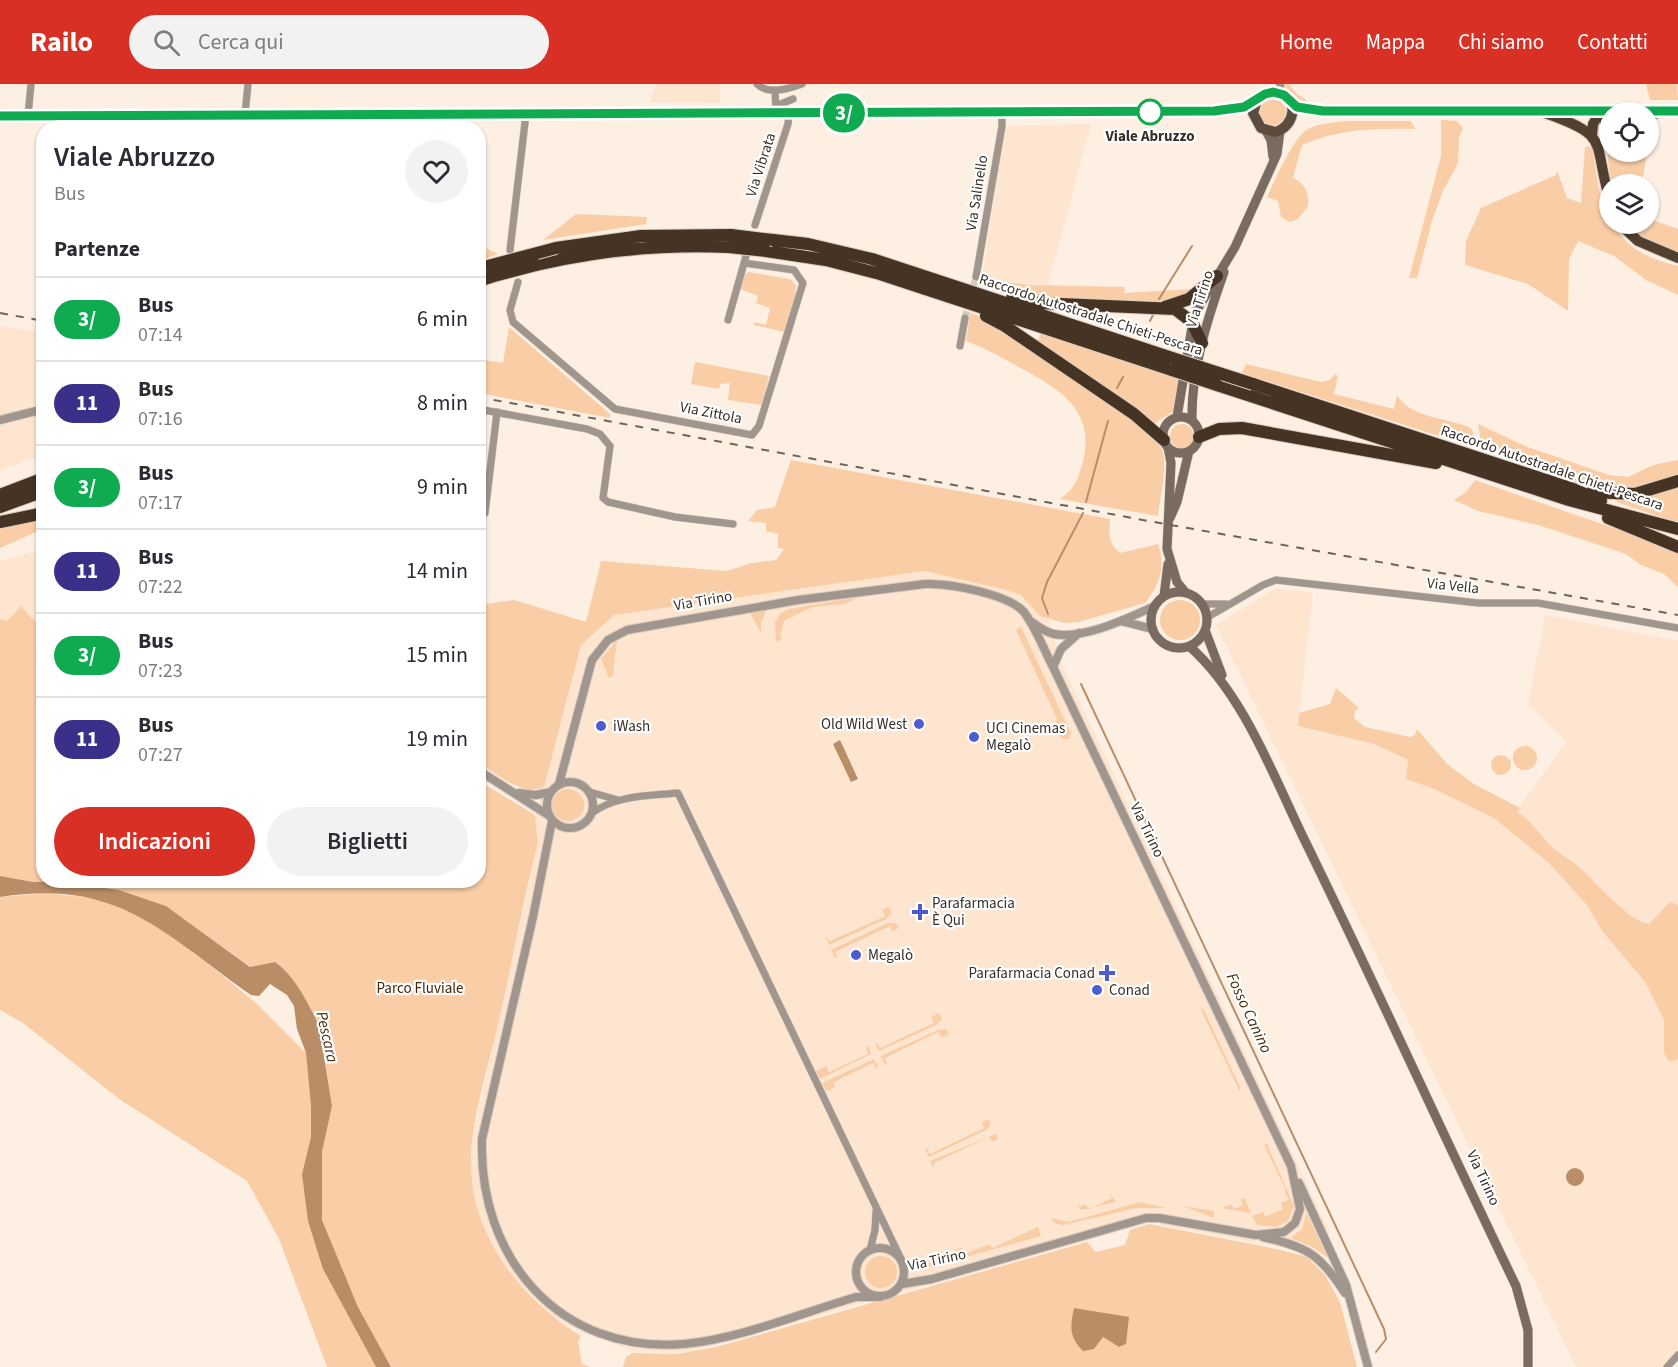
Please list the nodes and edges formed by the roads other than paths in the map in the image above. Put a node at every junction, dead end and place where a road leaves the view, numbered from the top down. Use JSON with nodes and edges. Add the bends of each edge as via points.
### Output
{"nodes":[{"id":1,"x":32,"y":84,"type":"edge"},
{"id":2,"x":248,"y":84,"type":"edge"},
{"id":3,"x":757,"y":84,"type":"edge"},
{"id":4,"x":801,"y":84,"type":"edge"},
{"id":5,"x":1276,"y":88,"type":"edge"},
{"id":6,"x":775,"y":90,"type":"junction"},
{"id":7,"x":793,"y":99,"type":"dead end"},
{"id":8,"x":1257,"y":100,"type":"junction"},
{"id":9,"x":1292,"y":105,"type":"junction"},
{"id":10,"x":776,"y":109,"type":"junction"},
{"id":11,"x":1224,"y":111,"type":"junction"},
{"id":12,"x":1323,"y":111,"type":"junction"},
{"id":13,"x":1659,"y":111,"type":"edge"},
{"id":14,"x":1663,"y":111,"type":"junction"},
{"id":15,"x":1678,"y":111,"type":"edge"},
{"id":16,"x":1002,"y":112,"type":"junction"},
{"id":17,"x":1542,"y":112,"type":"junction"},
{"id":18,"x":1599,"y":112,"type":"edge"},
{"id":19,"x":1659,"y":112,"type":"edge"},
{"id":20,"x":789,"y":113,"type":"junction"},
{"id":21,"x":526,"y":114,"type":"junction"},
{"id":22,"x":1599,"y":114,"type":"edge"},
{"id":23,"x":245,"y":115,"type":"junction"},
{"id":24,"x":28,"y":116,"type":"junction"},
{"id":25,"x":0,"y":117,"type":"edge"},
{"id":26,"x":1255,"y":120,"type":"junction"},
{"id":27,"x":1291,"y":121,"type":"junction"},
{"id":28,"x":1266,"y":131,"type":"junction"},
{"id":29,"x":1280,"y":131,"type":"junction"},
{"id":30,"x":1592,"y":135,"type":"junction"},
{"id":31,"x":1605,"y":162,"type":"edge"},
{"id":32,"x":1273,"y":163,"type":"junction"},
{"id":33,"x":1604,"y":166,"type":"junction"},
{"id":34,"x":1605,"y":174,"type":"edge"},
{"id":35,"x":755,"y":225,"type":"dead end"},
{"id":36,"x":1631,"y":234,"type":"edge"},
{"id":37,"x":730,"y":241,"type":"junction"},
{"id":38,"x":770,"y":245,"type":"junction"},
{"id":39,"x":510,"y":250,"type":"dead end"},
{"id":40,"x":1678,"y":258,"type":"edge"},
{"id":41,"x":1229,"y":259,"type":"junction"},
{"id":42,"x":487,"y":270,"type":"edge"},
{"id":43,"x":1217,"y":276,"type":"junction"},
{"id":44,"x":976,"y":278,"type":"tunnel mouth"},
{"id":45,"x":518,"y":282,"type":"dead end"},
{"id":46,"x":995,"y":300,"type":"junction"},
{"id":47,"x":974,"y":305,"type":"junction"},
{"id":48,"x":1165,"y":307,"type":"junction"},
{"id":49,"x":965,"y":318,"type":"tunnel mouth"},
{"id":50,"x":728,"y":320,"type":"dead end"},
{"id":51,"x":1192,"y":322,"type":"junction"},
{"id":52,"x":1202,"y":343,"type":"junction"},
{"id":53,"x":960,"y":346,"type":"dead end"},
{"id":54,"x":1172,"y":364,"type":"junction"},
{"id":55,"x":486,"y":410,"type":"edge"},
{"id":56,"x":36,"y":411,"type":"edge"},
{"id":57,"x":497,"y":412,"type":"junction"},
{"id":58,"x":1177,"y":417,"type":"junction"},
{"id":59,"x":0,"y":420,"type":"edge"},
{"id":60,"x":1192,"y":420,"type":"junction"},
{"id":61,"x":1199,"y":437,"type":"junction"},
{"id":62,"x":1166,"y":444,"type":"junction"},
{"id":63,"x":1189,"y":451,"type":"junction"},
{"id":64,"x":1497,"y":476,"type":"junction"},
{"id":65,"x":36,"y":481,"type":"edge"},
{"id":66,"x":1678,"y":481,"type":"edge"},
{"id":67,"x":36,"y":494,"type":"edge"},
{"id":68,"x":1571,"y":494,"type":"junction"},
{"id":69,"x":0,"y":495,"type":"edge"},
{"id":70,"x":486,"y":505,"type":"edge"},
{"id":71,"x":0,"y":507,"type":"edge"},
{"id":72,"x":36,"y":515,"type":"edge"},
{"id":73,"x":1170,"y":519,"type":"junction"},
{"id":74,"x":0,"y":522,"type":"edge"},
{"id":75,"x":733,"y":524,"type":"dead end"},
{"id":76,"x":1678,"y":529,"type":"edge"},
{"id":77,"x":1678,"y":547,"type":"edge"},
{"id":78,"x":1169,"y":562,"type":"junction"},
{"id":79,"x":1186,"y":593,"type":"junction"},
{"id":80,"x":1164,"y":596,"type":"junction"},
{"id":81,"x":1201,"y":604,"type":"junction"},
{"id":82,"x":1228,"y":604,"type":"junction"},
{"id":83,"x":1155,"y":606,"type":"junction"},
{"id":84,"x":1206,"y":618,"type":"junction"},
{"id":85,"x":1028,"y":620,"type":"junction"},
{"id":86,"x":1120,"y":621,"type":"junction"},
{"id":87,"x":1678,"y":628,"type":"edge"},
{"id":88,"x":1153,"y":629,"type":"junction"},
{"id":89,"x":1205,"y":630,"type":"junction"},
{"id":90,"x":1079,"y":633,"type":"junction"},
{"id":91,"x":1190,"y":646,"type":"junction"},
{"id":92,"x":1053,"y":667,"type":"junction"},
{"id":93,"x":1228,"y":690,"type":"junction"},
{"id":94,"x":486,"y":775,"type":"edge"},
{"id":95,"x":559,"y":784,"type":"junction"},
{"id":96,"x":514,"y":791,"type":"junction"},
{"id":97,"x":551,"y":792,"type":"junction"},
{"id":98,"x":590,"y":792,"type":"junction"},
{"id":99,"x":620,"y":800,"type":"junction"},
{"id":100,"x":592,"y":813,"type":"junction"},
{"id":101,"x":550,"y":818,"type":"junction"},
{"id":102,"x":1291,"y":1166,"type":"junction"},
{"id":103,"x":876,"y":1206,"type":"junction"},
{"id":104,"x":1256,"y":1235,"type":"junction"},
{"id":105,"x":870,"y":1250,"type":"junction"},
{"id":106,"x":901,"y":1260,"type":"junction"},
{"id":107,"x":902,"y":1284,"type":"junction"},
{"id":108,"x":880,"y":1297,"type":"junction"},
{"id":109,"x":1353,"y":1306,"type":"junction"},
{"id":110,"x":1678,"y":1355,"type":"edge"},
{"id":111,"x":1528,"y":1365,"type":"edge"},
{"id":112,"x":1368,"y":1367,"type":"edge"},
{"id":113,"x":1667,"y":1367,"type":"edge"}],
"edges":[{"from":1,"to":24,"type":"street"},
{"from":2,"to":23,"type":"street"},
{"from":3,"to":6,"type":"street","via":[[762,89]]},
{"from":4,"to":6,"type":"street"},
{"from":5,"to":8,"type":"main road"},
{"from":5,"to":9,"type":"main road"},
{"from":6,"to":10,"type":"street"},
{"from":7,"to":10,"type":"street"},
{"from":8,"to":11,"type":"main road"},
{"from":8,"to":26,"type":"main road"},
{"from":9,"to":12,"type":"main road"},
{"from":9,"to":27,"type":"main road"},
{"from":10,"to":20,"type":"main road"},
{"from":10,"to":21,"type":"main road"},
{"from":11,"to":16,"type":"main road"},
{"from":11,"to":26,"type":"main road"},
{"from":12,"to":17,"type":"main road"},
{"from":12,"to":27,"type":"main road"},
{"from":13,"to":14,"type":"main road"},
{"from":14,"to":15,"type":"main road"},
{"from":14,"to":19,"type":"highway"},
{"from":16,"to":20,"type":"main road"},
{"from":16,"to":44,"type":"street","name":"Via Salinello"},
{"from":17,"to":18,"type":"main road"},
{"from":17,"to":30,"type":"highway","via":[[1579,125]]},
{"from":20,"to":35,"type":"street","name":"Via Vibrata"},
{"from":21,"to":23,"type":"main road"},
{"from":21,"to":39,"type":"street"},
{"from":22,"to":30,"type":"highway"},
{"from":23,"to":24,"type":"main road"},
{"from":24,"to":25,"type":"main road"},
{"from":26,"to":28,"type":"main road"},
{"from":27,"to":29,"type":"main road"},
{"from":28,"to":29,"type":"main road"},
{"from":28,"to":32,"type":"main road"},
{"from":29,"to":32,"type":"main road","name":"Via Tirino"},
{"from":30,"to":33,"type":"highway"},
{"from":31,"to":33,"type":"highway"},
{"from":32,"to":41,"type":"main road","name":"Via Tirino"},
{"from":33,"to":34,"type":"highway"},
{"from":36,"to":40,"type":"highway"},
{"from":37,"to":38,"type":"highway","name":"Raccordo Autostradale Chieti-Pescara","bridge":true},
{"from":37,"to":42,"type":"highway","name":"Raccordo Autostradale Chieti-Pescara","bridge":true,"via":[[595,253]]},
{"from":37,"to":42,"type":"highway","name":"Raccordo Autostradale Chieti-Pescara","bridge":true,"via":[[641,236],[556,248]]},
{"from":38,"to":46,"type":"highway","name":"Raccordo Autostradale Chieti-Pescara","via":[[862,257]]},
{"from":38,"to":47,"type":"highway","name":"Raccordo Autostradale Chieti-Pescara"},
{"from":41,"to":43,"type":"main road","name":"Via Tirino"},
{"from":41,"to":52,"type":"main road","name":"Via Tirino"},
{"from":43,"to":48,"type":"highway","via":[[1189,299]]},
{"from":43,"to":51,"type":"main road","name":"Via Tirino"},
{"from":45,"to":50,"type":"street","name":"Via Zittola","via":[[510,310],[513,322],[615,409],[752,435],[759,426],[803,283],[794,270],[745,260]]},
{"from":46,"to":48,"type":"highway","via":[[1011,297],[1039,303]]},
{"from":46,"to":54,"type":"highway","name":"Raccordo Autostradale Chieti-Pescara"},
{"from":47,"to":54,"type":"highway","name":"Raccordo Autostradale Chieti-Pescara"},
{"from":47,"to":62,"type":"highway","via":[[984,316],[1005,326],[1134,414]]},
{"from":48,"to":51,"type":"highway"},
{"from":49,"to":53,"type":"street"},
{"from":51,"to":52,"type":"highway"},
{"from":51,"to":58,"type":"main road","name":"Via Tirino"},
{"from":52,"to":60,"type":"main road","name":"Via Tirino"},
{"from":54,"to":64,"type":"highway","name":"Raccordo Autostradale Chieti-Pescara","bridge":true,"via":[[1217,385]]},
{"from":54,"to":68,"type":"highway","name":"Raccordo Autostradale Chieti-Pescara","bridge":true,"via":[[1253,384]]},
{"from":55,"to":57,"type":"street"},
{"from":56,"to":59,"type":"street"},
{"from":57,"to":70,"type":"street"},
{"from":57,"to":75,"type":"street","via":[[600,434],[610,446],[603,498],[608,502],[675,517]]},
{"from":58,"to":60,"type":"main road"},
{"from":58,"to":62,"type":"main road","via":[[1167,423]]},
{"from":60,"to":61,"type":"main road"},
{"from":61,"to":63,"type":"main road"},
{"from":61,"to":64,"type":"highway","via":[[1219,429],[1242,428]]},
{"from":62,"to":63,"type":"main road","via":[[1178,453]]},
{"from":62,"to":73,"type":"main road","via":[[1171,463]]},
{"from":63,"to":73,"type":"main road"},
{"from":64,"to":68,"type":"highway","name":"Raccordo Autostradale Chieti-Pescara"},
{"from":65,"to":69,"type":"highway"},
{"from":66,"to":68,"type":"highway","via":[[1623,496]]},
{"from":67,"to":71,"type":"highway"},
{"from":68,"to":76,"type":"highway","name":"Raccordo Autostradale Chieti-Pescara"},
{"from":68,"to":77,"type":"highway"},
{"from":72,"to":74,"type":"highway"},
{"from":73,"to":78,"type":"main road"},
{"from":78,"to":79,"type":"main road"},
{"from":78,"to":80,"type":"main road"},
{"from":79,"to":80,"type":"main road"},
{"from":79,"to":81,"type":"main road"},
{"from":80,"to":83,"type":"main road"},
{"from":81,"to":82,"type":"street","name":"Via Vella"},
{"from":81,"to":84,"type":"main road"},
{"from":82,"to":84,"type":"street","name":"Via Vella"},
{"from":82,"to":87,"type":"street","name":"Via Vella","via":[[1276,580],[1478,603],[1538,603]]},
{"from":83,"to":86,"type":"street"},
{"from":83,"to":88,"type":"main road"},
{"from":84,"to":89,"type":"main road"},
{"from":85,"to":90,"type":"street","via":[[1054,634]]},
{"from":85,"to":92,"type":"street","name":"Via Tirino"},
{"from":85,"to":95,"type":"street","name":"Via Tirino","via":[[1005,599],[932,584],[798,600],[627,630],[608,640],[592,660]]},
{"from":86,"to":88,"type":"street"},
{"from":86,"to":90,"type":"street"},
{"from":88,"to":91,"type":"main road","via":[[1163,643]]},
{"from":89,"to":91,"type":"main road"},
{"from":89,"to":93,"type":"main road","name":"Via Tirino"},
{"from":90,"to":92,"type":"street","via":[[1061,649]]},
{"from":91,"to":93,"type":"main road","name":"Via Tirino","via":[[1211,665]]},
{"from":92,"to":102,"type":"street","name":"Via Tirino"},
{"from":93,"to":111,"type":"main road","name":"Via Tirino","via":[[1388,1009],[1516,1286],[1528,1330]]},
{"from":94,"to":96,"type":"street"},
{"from":95,"to":97,"type":"street"},
{"from":95,"to":98,"type":"street","via":[[578,783]]},
{"from":96,"to":97,"type":"street","via":[[529,795]]},
{"from":96,"to":101,"type":"street"},
{"from":97,"to":101,"type":"street","via":[[546,803]]},
{"from":98,"to":99,"type":"street"},
{"from":98,"to":100,"type":"street"},
{"from":99,"to":100,"type":"street"},
{"from":99,"to":103,"type":"street","via":[[678,793]]},
{"from":100,"to":101,"type":"street","via":[[577,827],[564,828]]},
{"from":101,"to":108,"type":"street","via":[[533,917],[482,1138],[481,1169],[488,1210],[502,1245],[522,1276],[554,1308],[583,1325],[649,1344],[713,1340],[856,1297]]},
{"from":102,"to":104,"type":"street","name":"Via Tirino","via":[[1300,1202],[1298,1216],[1287,1230]]},
{"from":102,"to":109,"type":"street"},
{"from":103,"to":105,"type":"street"},
{"from":103,"to":106,"type":"street"},
{"from":104,"to":107,"type":"street","name":"Via Tirino","via":[[1146,1218],[932,1280]]},
{"from":104,"to":109,"type":"street","via":[[1301,1246],[1317,1256]]},
{"from":105,"to":106,"type":"street","via":[[890,1250]]},
{"from":105,"to":108,"type":"street","via":[[858,1260],[855,1276],[866,1292]]},
{"from":106,"to":107,"type":"street"},
{"from":107,"to":108,"type":"street","via":[[893,1293]]},
{"from":109,"to":112,"type":"street"},
{"from":110,"to":113,"type":"street"}]}
